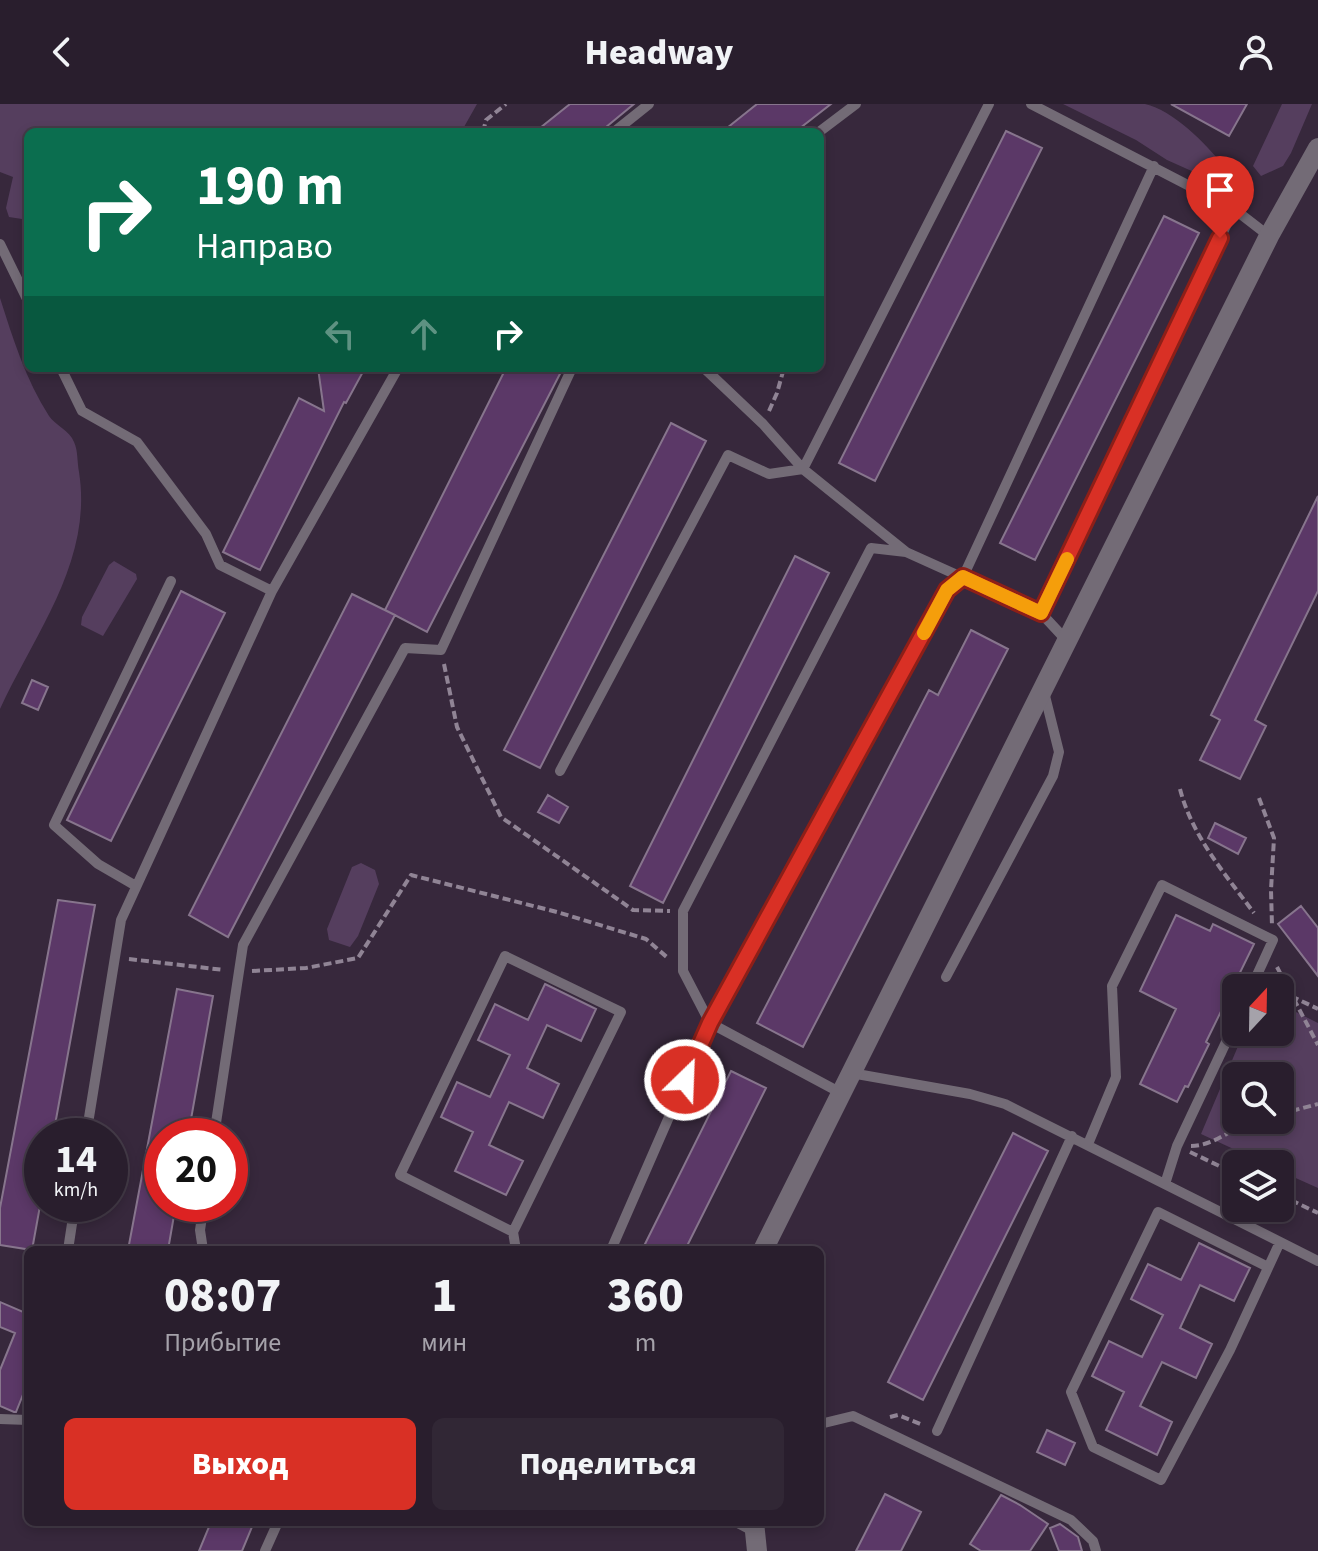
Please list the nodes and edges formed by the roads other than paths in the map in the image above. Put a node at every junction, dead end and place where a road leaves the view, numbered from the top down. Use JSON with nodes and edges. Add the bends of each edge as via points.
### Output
{"nodes":[{"id":1,"x":649,"y":104,"type":"edge"},
{"id":2,"x":856,"y":104,"type":"edge"},
{"id":3,"x":989,"y":104,"type":"edge"},
{"id":4,"x":1031,"y":104,"type":"edge"},
{"id":5,"x":619,"y":128,"type":"edge"},
{"id":6,"x":824,"y":128,"type":"edge"},
{"id":7,"x":1318,"y":148,"type":"edge"},
{"id":8,"x":1154,"y":166,"type":"junction"},
{"id":9,"x":1234,"y":209,"type":"junction"},
{"id":10,"x":1269,"y":236,"type":"junction"},
{"id":11,"x":0,"y":244,"type":"edge"},
{"id":12,"x":24,"y":293,"type":"edge"},
{"id":13,"x":63,"y":372,"type":"edge"},
{"id":14,"x":396,"y":372,"type":"edge"},
{"id":15,"x":570,"y":372,"type":"edge"},
{"id":16,"x":708,"y":372,"type":"edge"},
{"id":17,"x":803,"y":469,"type":"junction"},
{"id":18,"x":906,"y":552,"type":"junction"},
{"id":19,"x":963,"y":577,"type":"junction"},
{"id":20,"x":171,"y":581,"type":"dead end"},
{"id":21,"x":272,"y":591,"type":"junction"},
{"id":22,"x":1041,"y":613,"type":"junction"},
{"id":23,"x":1067,"y":641,"type":"junction"},
{"id":24,"x":1043,"y":688,"type":"junction"},
{"id":25,"x":560,"y":771,"type":"dead end"},
{"id":26,"x":136,"y":886,"type":"junction"},
{"id":27,"x":1257,"y":974,"type":"edge"},
{"id":28,"x":946,"y":977,"type":"dead end"},
{"id":29,"x":710,"y":1023,"type":"junction"},
{"id":30,"x":1224,"y":1046,"type":"edge"},
{"id":31,"x":851,"y":1073,"type":"junction"},
{"id":32,"x":841,"y":1093,"type":"junction"},
{"id":33,"x":89,"y":1118,"type":"edge"},
{"id":34,"x":217,"y":1118,"type":"edge"},
{"id":35,"x":1072,"y":1136,"type":"junction"},
{"id":36,"x":1088,"y":1144,"type":"junction"},
{"id":37,"x":1165,"y":1184,"type":"junction"},
{"id":38,"x":72,"y":1222,"type":"edge"},
{"id":39,"x":201,"y":1222,"type":"edge"},
{"id":40,"x":513,"y":1232,"type":"junction"},
{"id":41,"x":1280,"y":1242,"type":"junction"},
{"id":42,"x":69,"y":1246,"type":"edge"},
{"id":43,"x":202,"y":1246,"type":"edge"},
{"id":44,"x":515,"y":1246,"type":"edge"},
{"id":45,"x":613,"y":1246,"type":"edge"},
{"id":46,"x":765,"y":1246,"type":"edge"},
{"id":47,"x":1318,"y":1261,"type":"edge"},
{"id":48,"x":1268,"y":1267,"type":"junction"},
{"id":49,"x":0,"y":1419,"type":"edge"},
{"id":50,"x":24,"y":1420,"type":"edge"},
{"id":51,"x":824,"y":1423,"type":"edge"},
{"id":52,"x":937,"y":1431,"type":"dead end"},
{"id":53,"x":276,"y":1526,"type":"edge"},
{"id":54,"x":265,"y":1551,"type":"edge"},
{"id":55,"x":1096,"y":1551,"type":"edge"}],
"edges":[{"from":1,"to":5,"type":"lane"},
{"from":2,"to":6,"type":"lane"},
{"from":3,"to":17,"type":"lane"},
{"from":4,"to":8,"type":"lane"},
{"from":7,"to":10,"type":"street"},
{"from":8,"to":9,"type":"lane"},
{"from":8,"to":19,"type":"lane"},
{"from":9,"to":10,"type":"lane"},
{"from":9,"to":22,"type":"lane"},
{"from":10,"to":23,"type":"street"},
{"from":11,"to":12,"type":"lane"},
{"from":13,"to":21,"type":"lane","via":[[82,411],[137,442],[206,534],[220,565]]},
{"from":14,"to":21,"type":"lane"},
{"from":15,"to":34,"type":"lane","via":[[441,650],[405,648],[243,945]]},
{"from":16,"to":17,"type":"lane"},
{"from":17,"to":18,"type":"lane"},
{"from":17,"to":25,"type":"lane","via":[[769,474],[728,455]]},
{"from":18,"to":19,"type":"lane"},
{"from":18,"to":29,"type":"lane","via":[[871,548],[683,911],[683,971]]},
{"from":19,"to":22,"type":"lane"},
{"from":19,"to":29,"type":"lane","via":[[947,590]]},
{"from":20,"to":26,"type":"lane","via":[[54,825],[98,864]]},
{"from":21,"to":26,"type":"lane"},
{"from":22,"to":23,"type":"lane"},
{"from":23,"to":24,"type":"street"},
{"from":24,"to":28,"type":"lane","via":[[1059,752],[1053,776]]},
{"from":24,"to":31,"type":"street"},
{"from":26,"to":33,"type":"lane","via":[[121,920]]},
{"from":27,"to":36,"type":"lane","via":[[1273,940],[1162,885],[1112,986],[1116,1077]]},
{"from":29,"to":32,"type":"lane"},
{"from":29,"to":45,"type":"lane"},
{"from":30,"to":37,"type":"lane"},
{"from":31,"to":32,"type":"street"},
{"from":31,"to":35,"type":"lane","via":[[993,1100]]},
{"from":32,"to":46,"type":"street"},
{"from":35,"to":36,"type":"lane"},
{"from":35,"to":52,"type":"lane"},
{"from":36,"to":37,"type":"lane"},
{"from":37,"to":41,"type":"lane"},
{"from":38,"to":42,"type":"lane"},
{"from":39,"to":43,"type":"lane"},
{"from":40,"to":40,"type":"lane","via":[[621,1012],[505,956],[400,1175]]},
{"from":40,"to":44,"type":"lane"},
{"from":41,"to":47,"type":"lane"},
{"from":41,"to":48,"type":"lane"},
{"from":48,"to":48,"type":"lane","via":[[1161,1480],[1093,1447],[1071,1392],[1158,1212]]},
{"from":49,"to":50,"type":"lane"},
{"from":51,"to":55,"type":"lane","via":[[853,1416],[1071,1520]]},
{"from":53,"to":54,"type":"lane"}]}
